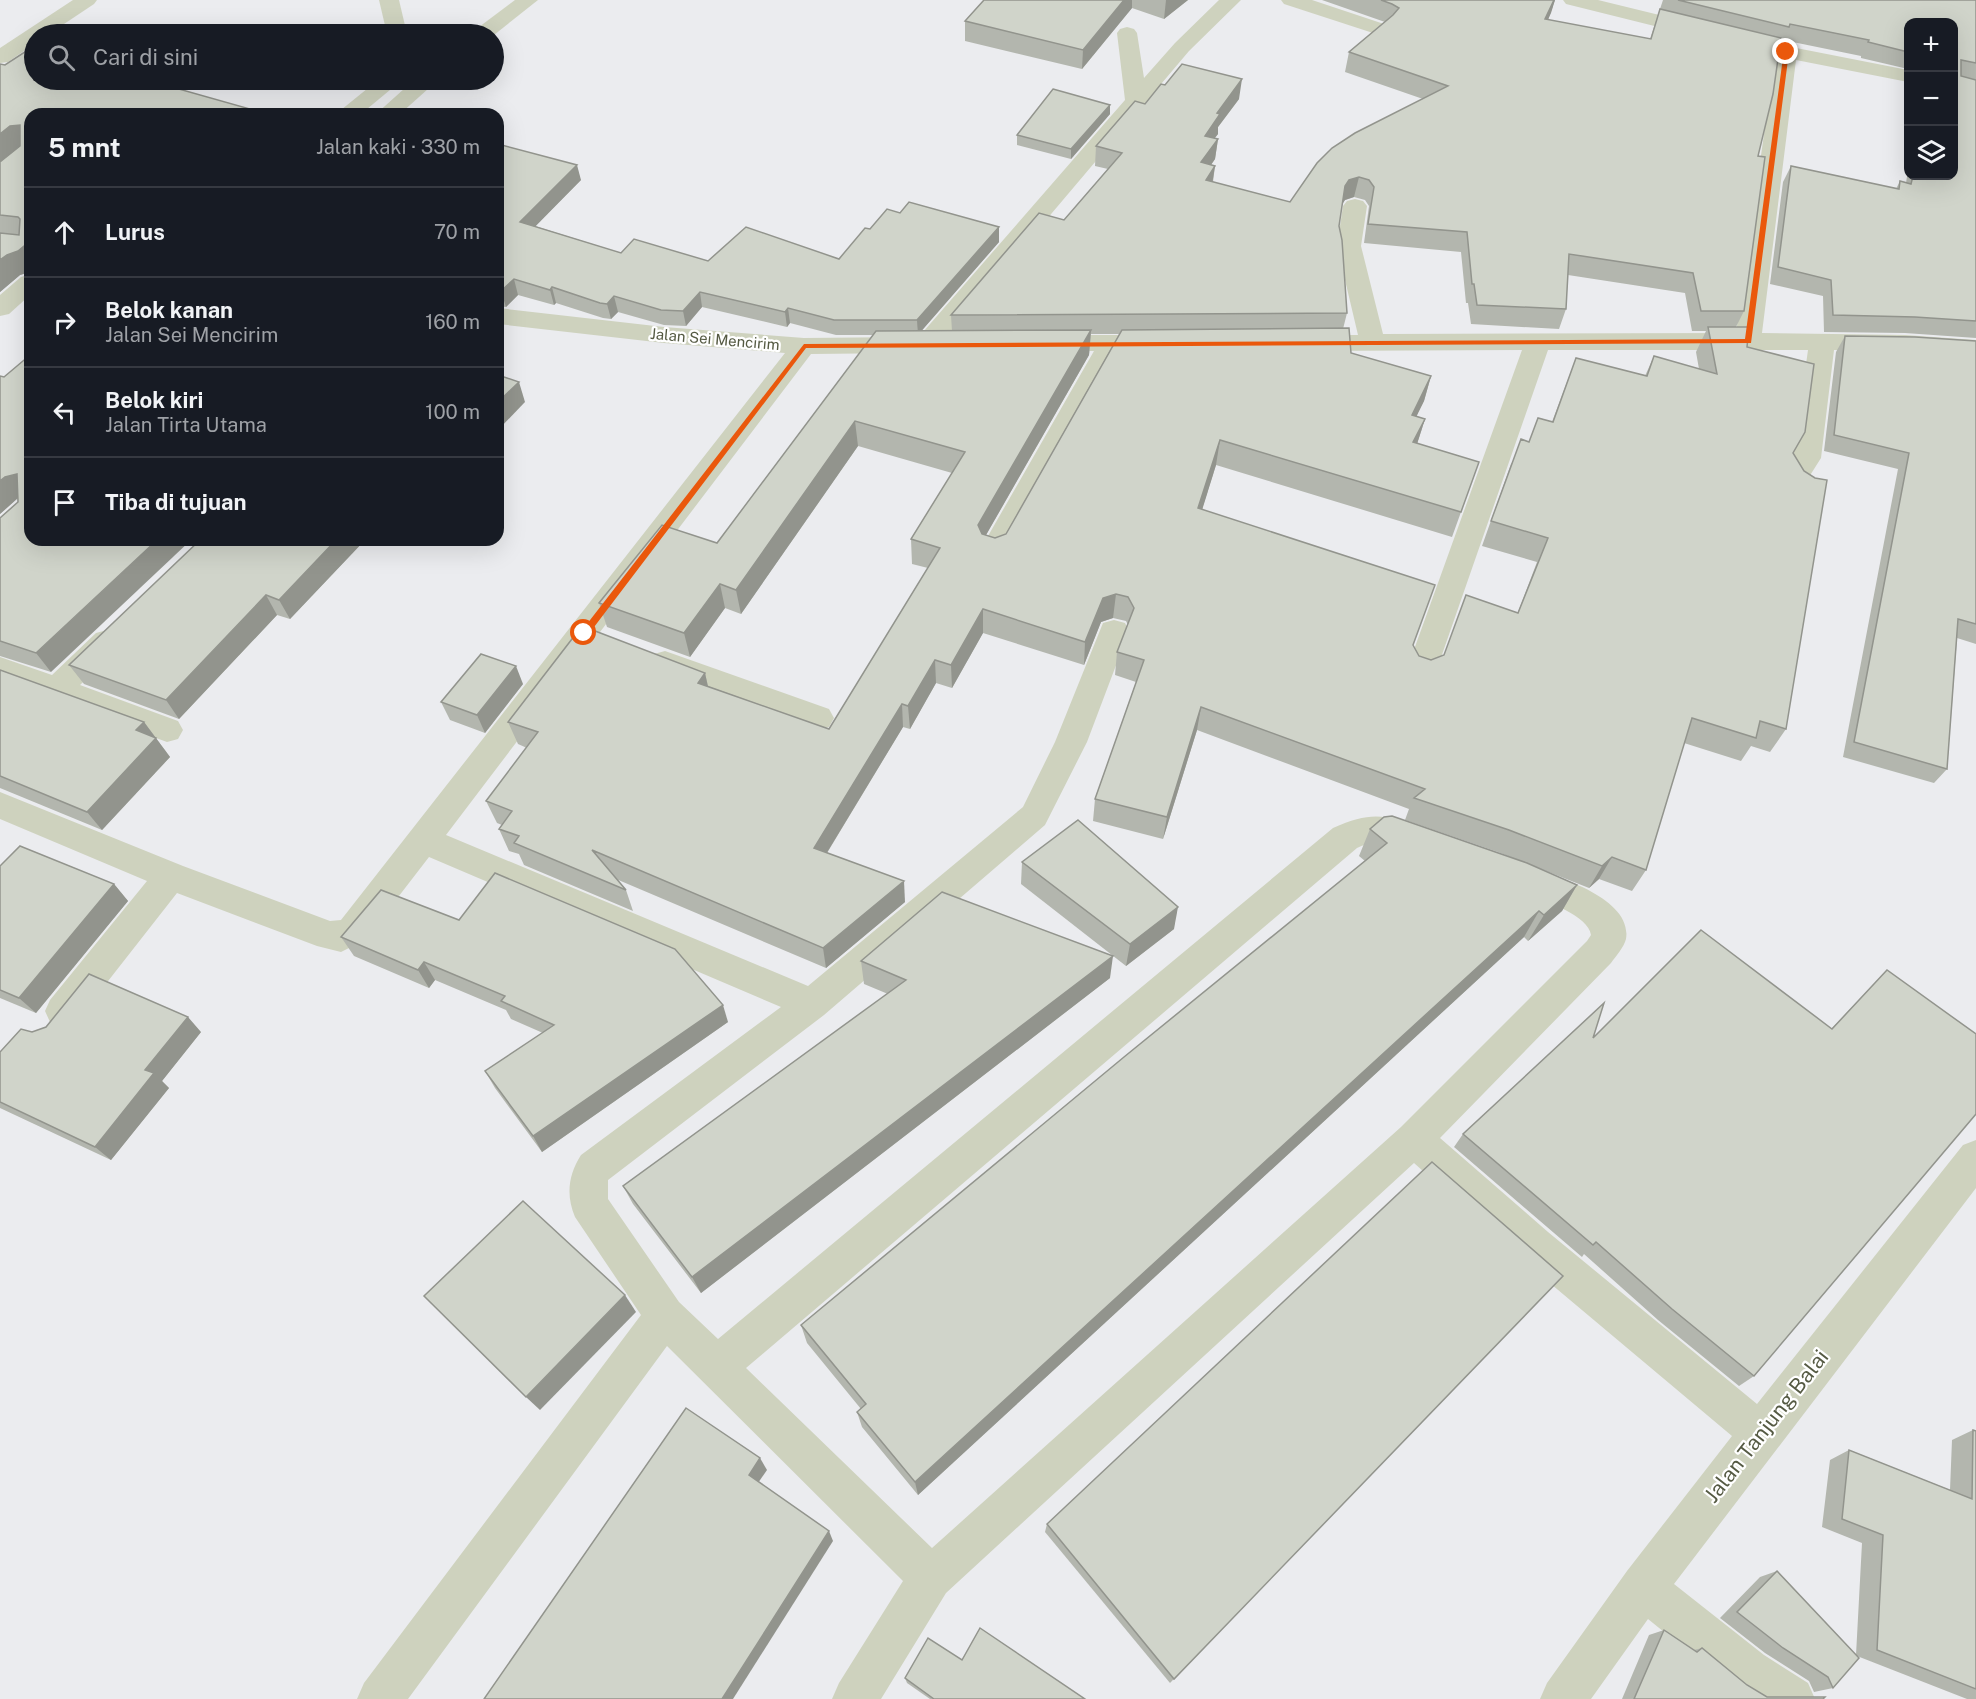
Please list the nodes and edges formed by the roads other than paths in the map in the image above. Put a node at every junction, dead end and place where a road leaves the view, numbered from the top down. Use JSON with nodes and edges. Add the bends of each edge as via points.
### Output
{"nodes":[{"id":1,"x":87,"y":0,"type":"edge"},
{"id":2,"x":389,"y":0,"type":"edge"},
{"id":3,"x":528,"y":0,"type":"edge"},
{"id":4,"x":1231,"y":0,"type":"edge"},
{"id":5,"x":1291,"y":0,"type":"edge"},
{"id":6,"x":1573,"y":0,"type":"edge"},
{"id":7,"x":1631,"y":6,"type":"edge"},
{"id":8,"x":50,"y":24,"type":"edge"},
{"id":9,"x":395,"y":24,"type":"edge"},
{"id":10,"x":496,"y":24,"type":"edge"},
{"id":11,"x":1380,"y":29,"type":"edge"},
{"id":12,"x":1128,"y":33,"type":"dead end"},
{"id":13,"x":24,"y":41,"type":"edge"},
{"id":14,"x":1786,"y":52,"type":"junction"},
{"id":15,"x":0,"y":57,"type":"edge"},
{"id":16,"x":1904,"y":75,"type":"edge"},
{"id":17,"x":378,"y":90,"type":"edge"},
{"id":18,"x":416,"y":90,"type":"edge"},
{"id":19,"x":1136,"y":101,"type":"junction"},
{"id":20,"x":355,"y":108,"type":"edge"},
{"id":21,"x":394,"y":108,"type":"edge"},
{"id":22,"x":1355,"y":206,"type":"dead end"},
{"id":23,"x":24,"y":287,"type":"edge"},
{"id":24,"x":0,"y":308,"type":"edge"},
{"id":25,"x":504,"y":317,"type":"edge"},
{"id":26,"x":1748,"y":341,"type":"junction"},
{"id":27,"x":1111,"y":343,"type":"junction"},
{"id":28,"x":1182,"y":343,"type":"edge"},
{"id":29,"x":1278,"y":343,"type":"edge"},
{"id":30,"x":1374,"y":343,"type":"junction"},
{"id":31,"x":1538,"y":343,"type":"junction"},
{"id":32,"x":927,"y":344,"type":"junction"},
{"id":33,"x":962,"y":344,"type":"edge"},
{"id":34,"x":1019,"y":344,"type":"edge"},
{"id":35,"x":1822,"y":344,"type":"junction"},
{"id":36,"x":804,"y":346,"type":"junction"},
{"id":37,"x":1976,"y":348,"type":"edge"},
{"id":38,"x":1810,"y":494,"type":"edge"},
{"id":39,"x":994,"y":550,"type":"edge"},
{"id":40,"x":130,"y":619,"type":"edge"},
{"id":41,"x":1114,"y":631,"type":"dead end"},
{"id":42,"x":640,"y":653,"type":"edge"},
{"id":43,"x":0,"y":669,"type":"edge"},
{"id":44,"x":1422,"y":669,"type":"edge"},
{"id":45,"x":57,"y":689,"type":"junction"},
{"id":46,"x":818,"y":718,"type":"dead end"},
{"id":47,"x":167,"y":730,"type":"dead end"},
{"id":48,"x":0,"y":805,"type":"edge"},
{"id":49,"x":424,"y":840,"type":"junction"},
{"id":50,"x":1439,"y":848,"type":"edge"},
{"id":51,"x":1494,"y":868,"type":"edge"},
{"id":52,"x":171,"y":876,"type":"junction"},
{"id":53,"x":812,"y":1004,"type":"junction"},
{"id":54,"x":48,"y":1029,"type":"edge"},
{"id":55,"x":1414,"y":1139,"type":"junction"},
{"id":56,"x":1976,"y":1158,"type":"edge"},
{"id":57,"x":665,"y":1316,"type":"junction"},
{"id":58,"x":716,"y":1367,"type":"junction"},
{"id":59,"x":1760,"y":1432,"type":"junction"},
{"id":60,"x":931,"y":1578,"type":"junction"},
{"id":61,"x":1643,"y":1587,"type":"junction"},
{"id":62,"x":380,"y":1699,"type":"edge"},
{"id":63,"x":855,"y":1699,"type":"edge"},
{"id":64,"x":1563,"y":1699,"type":"edge"},
{"id":65,"x":1792,"y":1699,"type":"edge"}],
"edges":[{"from":1,"to":8,"type":"street"},
{"from":2,"to":9,"type":"street"},
{"from":3,"to":10,"type":"street"},
{"from":4,"to":19,"type":"street"},
{"from":5,"to":11,"type":"street"},
{"from":6,"to":7,"type":"street"},
{"from":7,"to":14,"type":"street"},
{"from":12,"to":19,"type":"street"},
{"from":13,"to":15,"type":"street"},
{"from":14,"to":16,"type":"street"},
{"from":14,"to":26,"type":"street"},
{"from":17,"to":20,"type":"street"},
{"from":18,"to":21,"type":"street"},
{"from":19,"to":32,"type":"street"},
{"from":22,"to":30,"type":"street","via":[[1349,246]]},
{"from":23,"to":24,"type":"street"},
{"from":25,"to":36,"type":"street","name":"Jalan Sei Mencirim"},
{"from":26,"to":31,"type":"street"},
{"from":26,"to":35,"type":"street"},
{"from":27,"to":28,"type":"street"},
{"from":27,"to":34,"type":"street"},
{"from":27,"to":39,"type":"street"},
{"from":29,"to":30,"type":"street"},
{"from":30,"to":31,"type":"street"},
{"from":31,"to":44,"type":"street"},
{"from":32,"to":33,"type":"street","name":"Jalan Sei Mencirim"},
{"from":32,"to":36,"type":"street","name":"Jalan Sei Mencirim"},
{"from":35,"to":37,"type":"street","via":[[1905,343]]},
{"from":35,"to":38,"type":"street","via":[[1807,458],[1795,477]]},
{"from":36,"to":49,"type":"street","via":[[596,637]]},
{"from":40,"to":45,"type":"street"},
{"from":41,"to":53,"type":"street","via":[[1071,742],[1035,816]]},
{"from":42,"to":46,"type":"street"},
{"from":43,"to":45,"type":"street"},
{"from":45,"to":47,"type":"street"},
{"from":48,"to":52,"type":"street"},
{"from":49,"to":52,"type":"street","via":[[353,930],[341,937],[329,936]]},
{"from":49,"to":53,"type":"street"},
{"from":50,"to":58,"type":"street","via":[[1383,828],[1362,829],[1345,837]]},
{"from":51,"to":55,"type":"street","via":[[1589,906],[1606,921],[1609,939]]},
{"from":52,"to":54,"type":"street"},
{"from":53,"to":57,"type":"street","via":[[594,1168],[589,1176],[589,1204]]},
{"from":55,"to":59,"type":"street","via":[[1534,1245]]},
{"from":55,"to":60,"type":"street"},
{"from":56,"to":59,"type":"street","name":"Jalan Tanjung Balai"},
{"from":57,"to":58,"type":"street"},
{"from":57,"to":62,"type":"street"},
{"from":58,"to":60,"type":"street"},
{"from":59,"to":61,"type":"street","name":"Jalan Tanjung Balai"},
{"from":60,"to":63,"type":"street"},
{"from":61,"to":64,"type":"street","name":"Jalan Tanjung Balai"},
{"from":61,"to":65,"type":"street","via":[[1748,1671]]}]}
